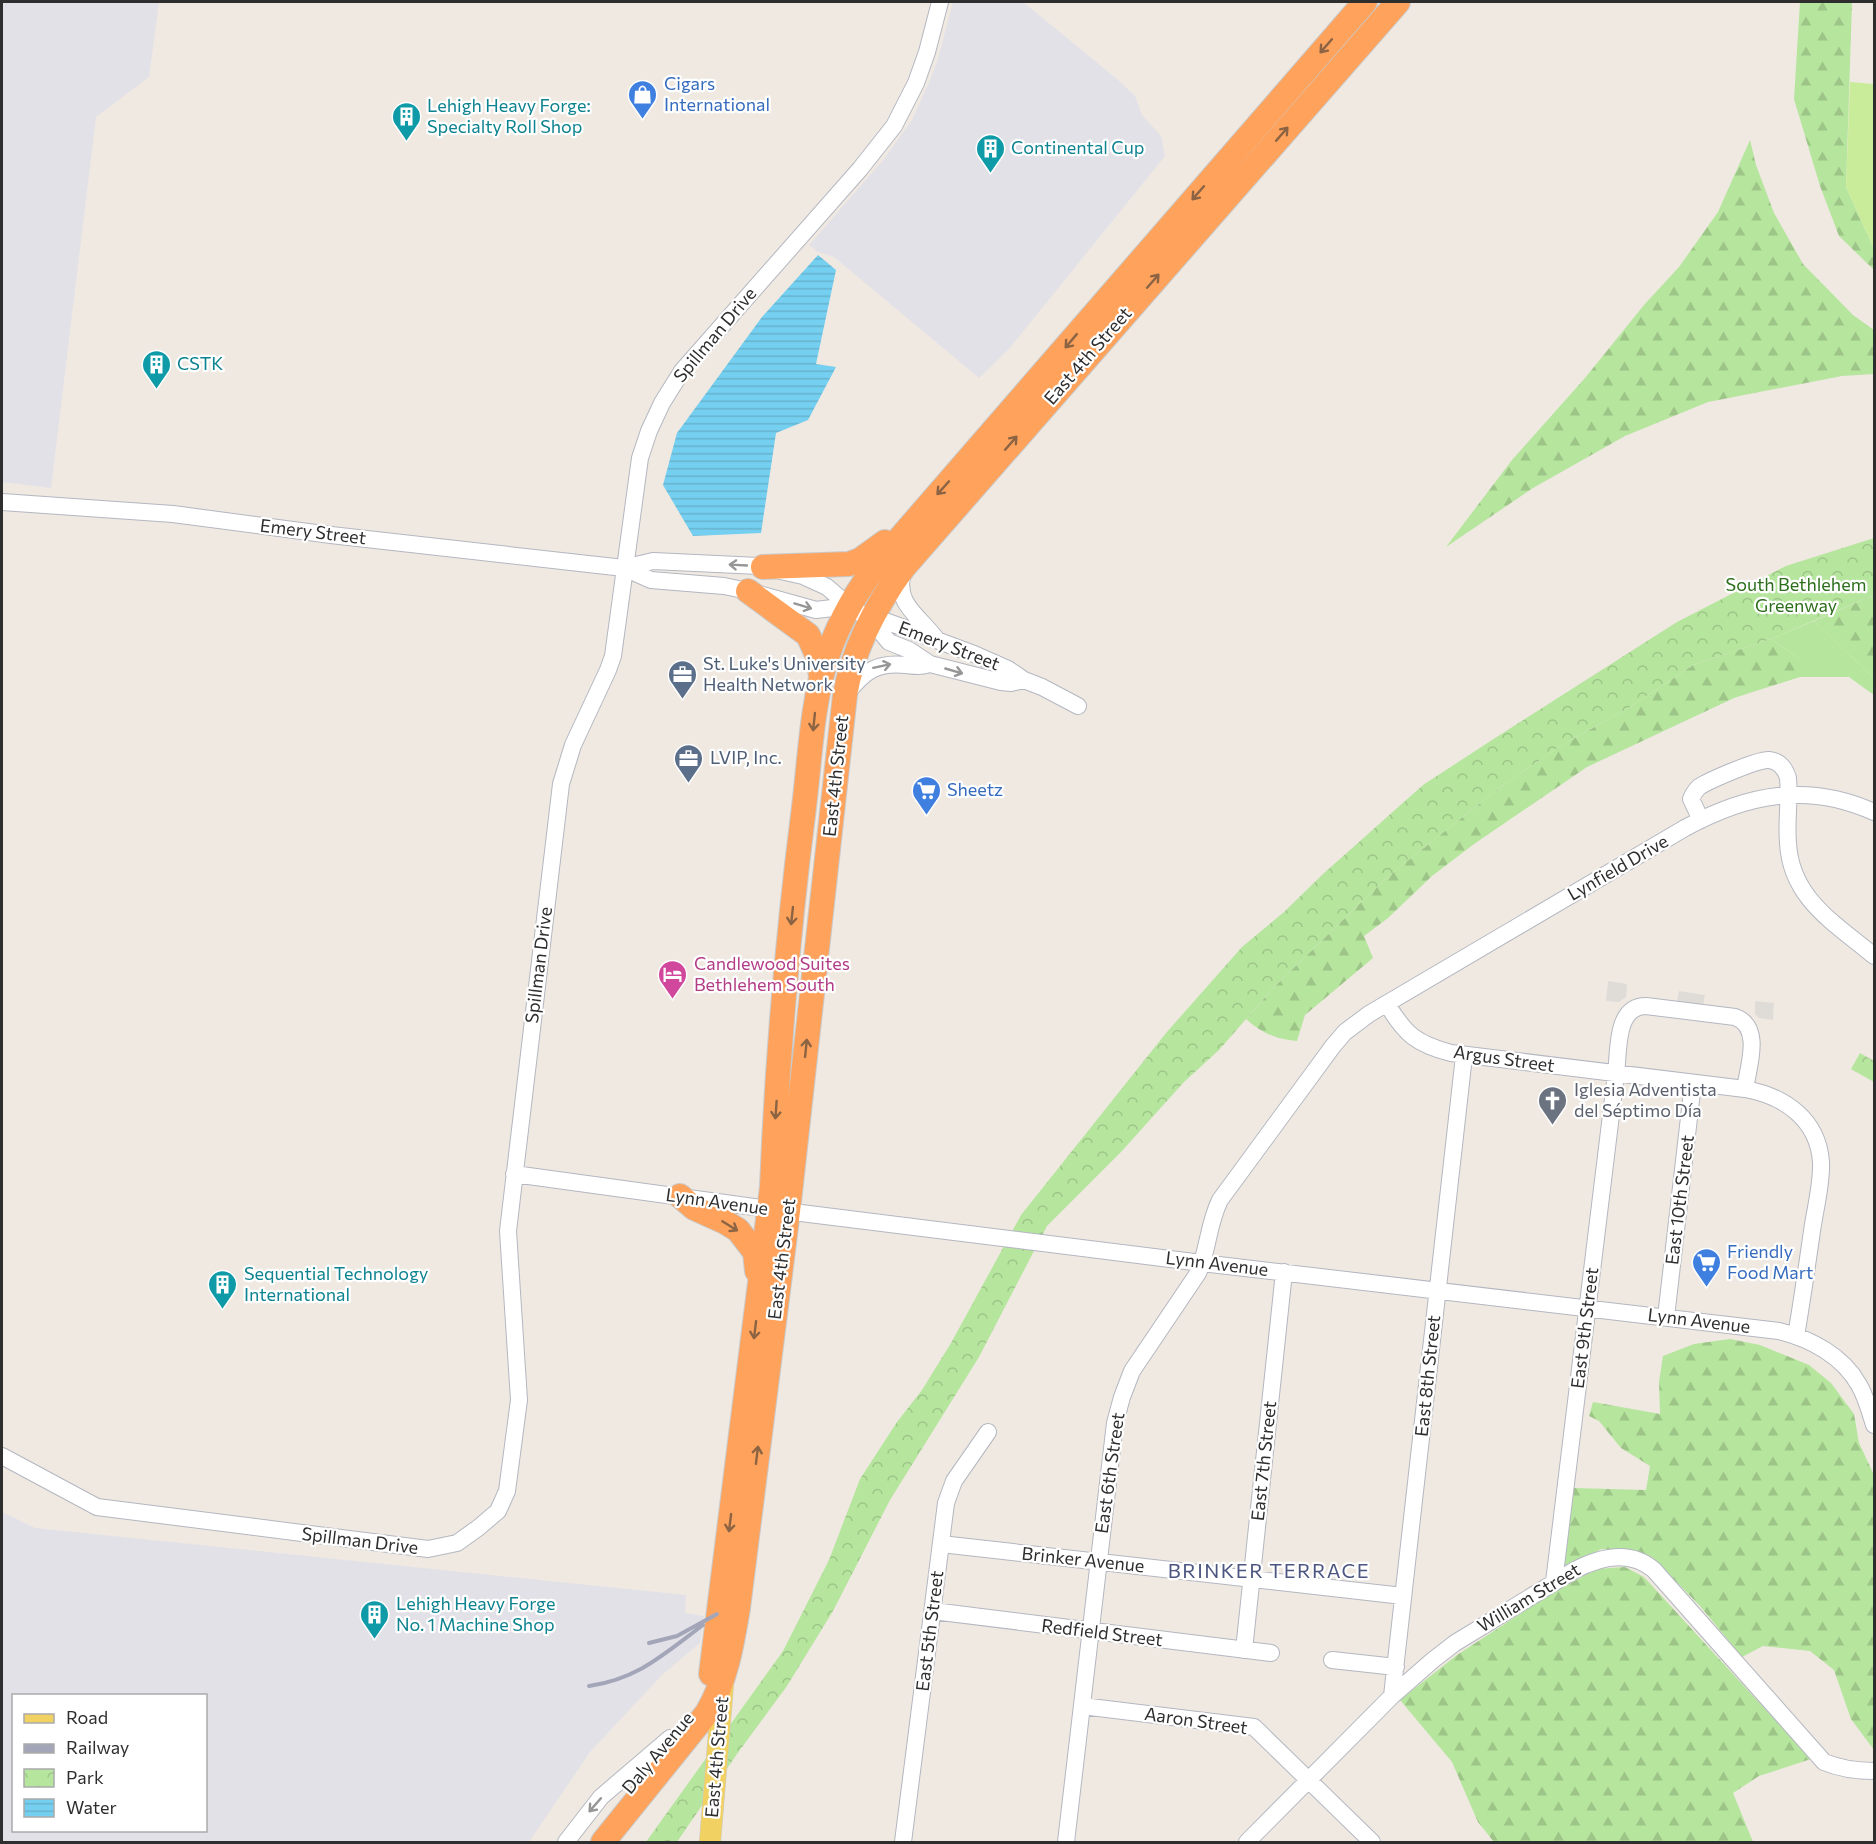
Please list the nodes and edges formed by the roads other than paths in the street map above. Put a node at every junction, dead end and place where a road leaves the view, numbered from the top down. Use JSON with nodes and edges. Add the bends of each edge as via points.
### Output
{"nodes":[{"id":1,"x":940,"y":2,"type":"edge"},
{"id":2,"x":1365,"y":2,"type":"edge"},
{"id":3,"x":1398,"y":2,"type":"edge"},
{"id":4,"x":2,"y":502,"type":"edge"},
{"id":5,"x":915,"y":519,"type":"junction"},
{"id":6,"x":763,"y":567,"type":"junction"},
{"id":7,"x":904,"y":567,"type":"junction"},
{"id":8,"x":624,"y":568,"type":"junction"},
{"id":9,"x":748,"y":591,"type":"junction"},
{"id":10,"x":849,"y":606,"type":"junction"},
{"id":11,"x":871,"y":620,"type":"junction"},
{"id":12,"x":937,"y":640,"type":"junction"},
{"id":13,"x":930,"y":664,"type":"junction"},
{"id":14,"x":821,"y":680,"type":"junction"},
{"id":15,"x":1024,"y":680,"type":"junction"},
{"id":16,"x":845,"y":695,"type":"junction"},
{"id":17,"x":1078,"y":706,"type":"dead end"},
{"id":18,"x":1789,"y":795,"type":"junction"},
{"id":19,"x":1875,"y":812,"type":"edge"},
{"id":20,"x":1701,"y":820,"type":"junction"},
{"id":21,"x":1875,"y":956,"type":"edge"},
{"id":22,"x":1383,"y":1006,"type":"junction"},
{"id":23,"x":1464,"y":1056,"type":"junction"},
{"id":24,"x":1616,"y":1074,"type":"junction"},
{"id":25,"x":1693,"y":1083,"type":"junction"},
{"id":26,"x":1745,"y":1089,"type":"junction"},
{"id":27,"x":514,"y":1174,"type":"junction"},
{"id":28,"x":680,"y":1196,"type":"junction"},
{"id":29,"x":779,"y":1210,"type":"junction"},
{"id":30,"x":1202,"y":1263,"type":"junction"},
{"id":31,"x":1284,"y":1272,"type":"junction"},
{"id":32,"x":760,"y":1290,"type":"junction"},
{"id":33,"x":1438,"y":1290,"type":"junction"},
{"id":34,"x":1587,"y":1308,"type":"junction"},
{"id":35,"x":1666,"y":1317,"type":"junction"},
{"id":36,"x":1796,"y":1336,"type":"junction"},
{"id":37,"x":1875,"y":1425,"type":"edge"},
{"id":38,"x":988,"y":1432,"type":"dead end"},
{"id":39,"x":2,"y":1456,"type":"edge"},
{"id":40,"x":941,"y":1544,"type":"junction"},
{"id":41,"x":1098,"y":1562,"type":"junction"},
{"id":42,"x":1251,"y":1579,"type":"junction"},
{"id":43,"x":1554,"y":1582,"type":"junction"},
{"id":44,"x":1404,"y":1596,"type":"junction"},
{"id":45,"x":730,"y":1602,"type":"junction"},
{"id":46,"x":933,"y":1611,"type":"junction"},
{"id":47,"x":1090,"y":1632,"type":"junction"},
{"id":48,"x":1244,"y":1650,"type":"junction"},
{"id":49,"x":1271,"y":1653,"type":"dead end"},
{"id":50,"x":1332,"y":1660,"type":"dead end"},
{"id":51,"x":719,"y":1663,"type":"junction"},
{"id":52,"x":1396,"y":1667,"type":"junction"},
{"id":53,"x":1392,"y":1696,"type":"junction"},
{"id":54,"x":1082,"y":1706,"type":"junction"},
{"id":55,"x":670,"y":1738,"type":"junction"},
{"id":56,"x":1875,"y":1770,"type":"edge"},
{"id":57,"x":1308,"y":1780,"type":"junction"},
{"id":58,"x":566,"y":1842,"type":"edge"},
{"id":59,"x":584,"y":1842,"type":"edge"},
{"id":60,"x":603,"y":1842,"type":"edge"},
{"id":61,"x":710,"y":1842,"type":"edge"},
{"id":62,"x":903,"y":1842,"type":"edge"},
{"id":63,"x":1066,"y":1842,"type":"edge"},
{"id":64,"x":1247,"y":1842,"type":"edge"},
{"id":65,"x":1372,"y":1842,"type":"edge"}],
"edges":[{"from":1,"to":8,"type":"street","name":"Spillman Drive","via":[[916,83],[894,126],[682,371],[662,403],[640,458]]},
{"from":2,"to":5,"type":"highway","name":"East 4th Street","one_way":true},
{"from":7,"to":3,"type":"highway","name":"East 4th Street","one_way":true},
{"from":4,"to":8,"type":"street","name":"Emery Street","via":[[173,514]]},
{"from":5,"to":6,"type":"highway","via":[[868,555],[849,564]]},
{"from":5,"to":10,"type":"highway","name":"East 4th Street"},
{"from":6,"to":8,"type":"street","name":"Emery Street","one_way":true,"via":[[653,561]]},
{"from":6,"to":10,"type":"street","name":"Emery Street","via":[[803,576],[827,587]]},
{"from":7,"to":11,"type":"highway","name":"East 4th Street"},
{"from":7,"to":12,"type":"street","via":[[900,582],[902,598]]},
{"from":8,"to":9,"type":"street","name":"Emery Street","via":[[651,580]]},
{"from":8,"to":27,"type":"street","name":"Spillman Drive","via":[[613,656],[573,745],[561,784]]},
{"from":9,"to":10,"type":"street","name":"Emery Street","one_way":true,"via":[[816,610]]},
{"from":9,"to":14,"type":"highway","via":[[807,635],[818,657]]},
{"from":10,"to":11,"type":"street","name":"Emery Street"},
{"from":10,"to":14,"type":"highway","name":"East 4th Street"},
{"from":11,"to":12,"type":"street","name":"Emery Street","via":[[888,622]]},
{"from":11,"to":13,"type":"street","name":"Emery Street","via":[[889,642]]},
{"from":11,"to":16,"type":"highway","name":"East 4th Street"},
{"from":12,"to":15,"type":"street","name":"Emery Street","via":[[1008,669]]},
{"from":13,"to":15,"type":"street","name":"Emery Street","one_way":true,"via":[[1001,682]]},
{"from":16,"to":13,"type":"street","one_way":true,"via":[[870,669],[891,664]]},
{"from":14,"to":29,"type":"highway","name":"East 4th Street","one_way":true,"via":[[789,941]]},
{"from":15,"to":17,"type":"street","name":"Emery Street"},
{"from":29,"to":16,"type":"highway","name":"East 4th Street","one_way":true},
{"from":18,"to":19,"type":"street","name":"Lynfield Drive","via":[[1827,797]]},
{"from":18,"to":20,"type":"street","name":"Lynfield Drive","via":[[1748,801]]},
{"from":18,"to":20,"type":"street","via":[[1788,778],[1782,767],[1769,760],[1757,762],[1696,790],[1691,799]]},
{"from":18,"to":21,"type":"street","via":[[1788,852],[1797,882],[1817,908]]},
{"from":20,"to":22,"type":"street","name":"Lynfield Drive"},
{"from":22,"to":23,"type":"street","name":"Argus Street","via":[[1411,1036],[1434,1048]]},
{"from":22,"to":30,"type":"street","name":"East 6th Street","via":[[1333,1046],[1225,1191],[1210,1223]]},
{"from":23,"to":24,"type":"street","name":"Argus Street"},
{"from":23,"to":33,"type":"street","name":"East 8th Street"},
{"from":24,"to":25,"type":"street","name":"Argus Street"},
{"from":24,"to":26,"type":"street","name":"East 9th Street","via":[[1625,1017],[1632,1009],[1646,1006],[1744,1021],[1752,1037]]},
{"from":24,"to":34,"type":"street","name":"East 9th Street"},
{"from":25,"to":26,"type":"street","name":"Argus Street"},
{"from":25,"to":35,"type":"street","name":"East 10th Street"},
{"from":26,"to":36,"type":"street","name":"Argus Street","via":[[1770,1095],[1798,1112],[1812,1130],[1820,1153],[1820,1178]]},
{"from":27,"to":28,"type":"street","name":"Lynn Avenue"},
{"from":27,"to":39,"type":"street","name":"Spillman Drive","via":[[508,1231],[519,1400],[517,1428],[507,1491],[498,1511],[458,1543],[428,1549],[98,1507]]},
{"from":28,"to":29,"type":"street","name":"Lynn Avenue"},
{"from":28,"to":32,"type":"highway","one_way":true,"via":[[747,1240],[755,1252]]},
{"from":29,"to":30,"type":"street","name":"Lynn Avenue"},
{"from":29,"to":32,"type":"highway","name":"East 4th Street"},
{"from":45,"to":29,"type":"highway","name":"East 4th Street","one_way":true,"via":[[742,1575]]},
{"from":30,"to":31,"type":"street","name":"Lynn Avenue"},
{"from":30,"to":41,"type":"street","name":"East 6th Street","via":[[1126,1384],[1115,1423]]},
{"from":31,"to":33,"type":"street","name":"Lynn Avenue"},
{"from":31,"to":42,"type":"street","name":"East 7th Street"},
{"from":32,"to":45,"type":"highway","name":"East 4th Street","one_way":true},
{"from":33,"to":34,"type":"street","name":"Lynn Avenue"},
{"from":33,"to":44,"type":"street","name":"East 8th Street"},
{"from":34,"to":35,"type":"street","name":"Lynn Avenue"},
{"from":34,"to":43,"type":"street","name":"East 9th Street"},
{"from":35,"to":36,"type":"street","name":"Lynn Avenue"},
{"from":36,"to":37,"type":"street","name":"Lynn Avenue","via":[[1822,1348],[1848,1370],[1860,1387]]},
{"from":38,"to":40,"type":"street","name":"East 5th Street","via":[[951,1486]]},
{"from":40,"to":41,"type":"street","name":"Brinker Avenue"},
{"from":40,"to":46,"type":"street","name":"East 5th Street"},
{"from":41,"to":42,"type":"street","name":"Brinker Avenue"},
{"from":41,"to":47,"type":"street","name":"East 6th Street"},
{"from":42,"to":44,"type":"street","name":"Brinker Avenue"},
{"from":42,"to":48,"type":"street","name":"East 7th Street"},
{"from":43,"to":53,"type":"street","name":"William Street","via":[[1455,1643]]},
{"from":43,"to":56,"type":"street","name":"William Street","via":[[1610,1557],[1646,1563],[1824,1762],[1841,1769]]},
{"from":44,"to":52,"type":"street","name":"East 8th Street"},
{"from":45,"to":51,"type":"highway","name":"East 4th Street","via":[[717,1627]]},
{"from":45,"to":51,"type":"highway","name":"East 4th Street","via":[[730,1654]]},
{"from":46,"to":47,"type":"street","name":"Redfield Street"},
{"from":46,"to":62,"type":"street","name":"East 5th Street"},
{"from":47,"to":48,"type":"street","name":"Redfield Street"},
{"from":47,"to":54,"type":"street","name":"East 6th Street"},
{"from":48,"to":49,"type":"street","name":"Redfield Street"},
{"from":50,"to":52,"type":"street"},
{"from":51,"to":55,"type":"highway","name":"Daly Avenue","via":[[703,1696]]},
{"from":51,"to":60,"type":"highway","name":"Daly Avenue","via":[[718,1693],[707,1713]]},
{"from":51,"to":61,"type":"main road","name":"East 4th Street","via":[[720,1734]]},
{"from":52,"to":53,"type":"street","name":"East 8th Street"},
{"from":53,"to":57,"type":"street","name":"William Street"},
{"from":54,"to":57,"type":"street","name":"Aaron Street","via":[[1254,1727]]},
{"from":54,"to":63,"type":"street","name":"East 6th Street"},
{"from":55,"to":58,"type":"street","one_way":true,"via":[[601,1797]]},
{"from":55,"to":59,"type":"highway","name":"Daly Avenue"},
{"from":57,"to":64,"type":"street","name":"William Street"},
{"from":57,"to":65,"type":"street","name":"Aaron Street"}]}
